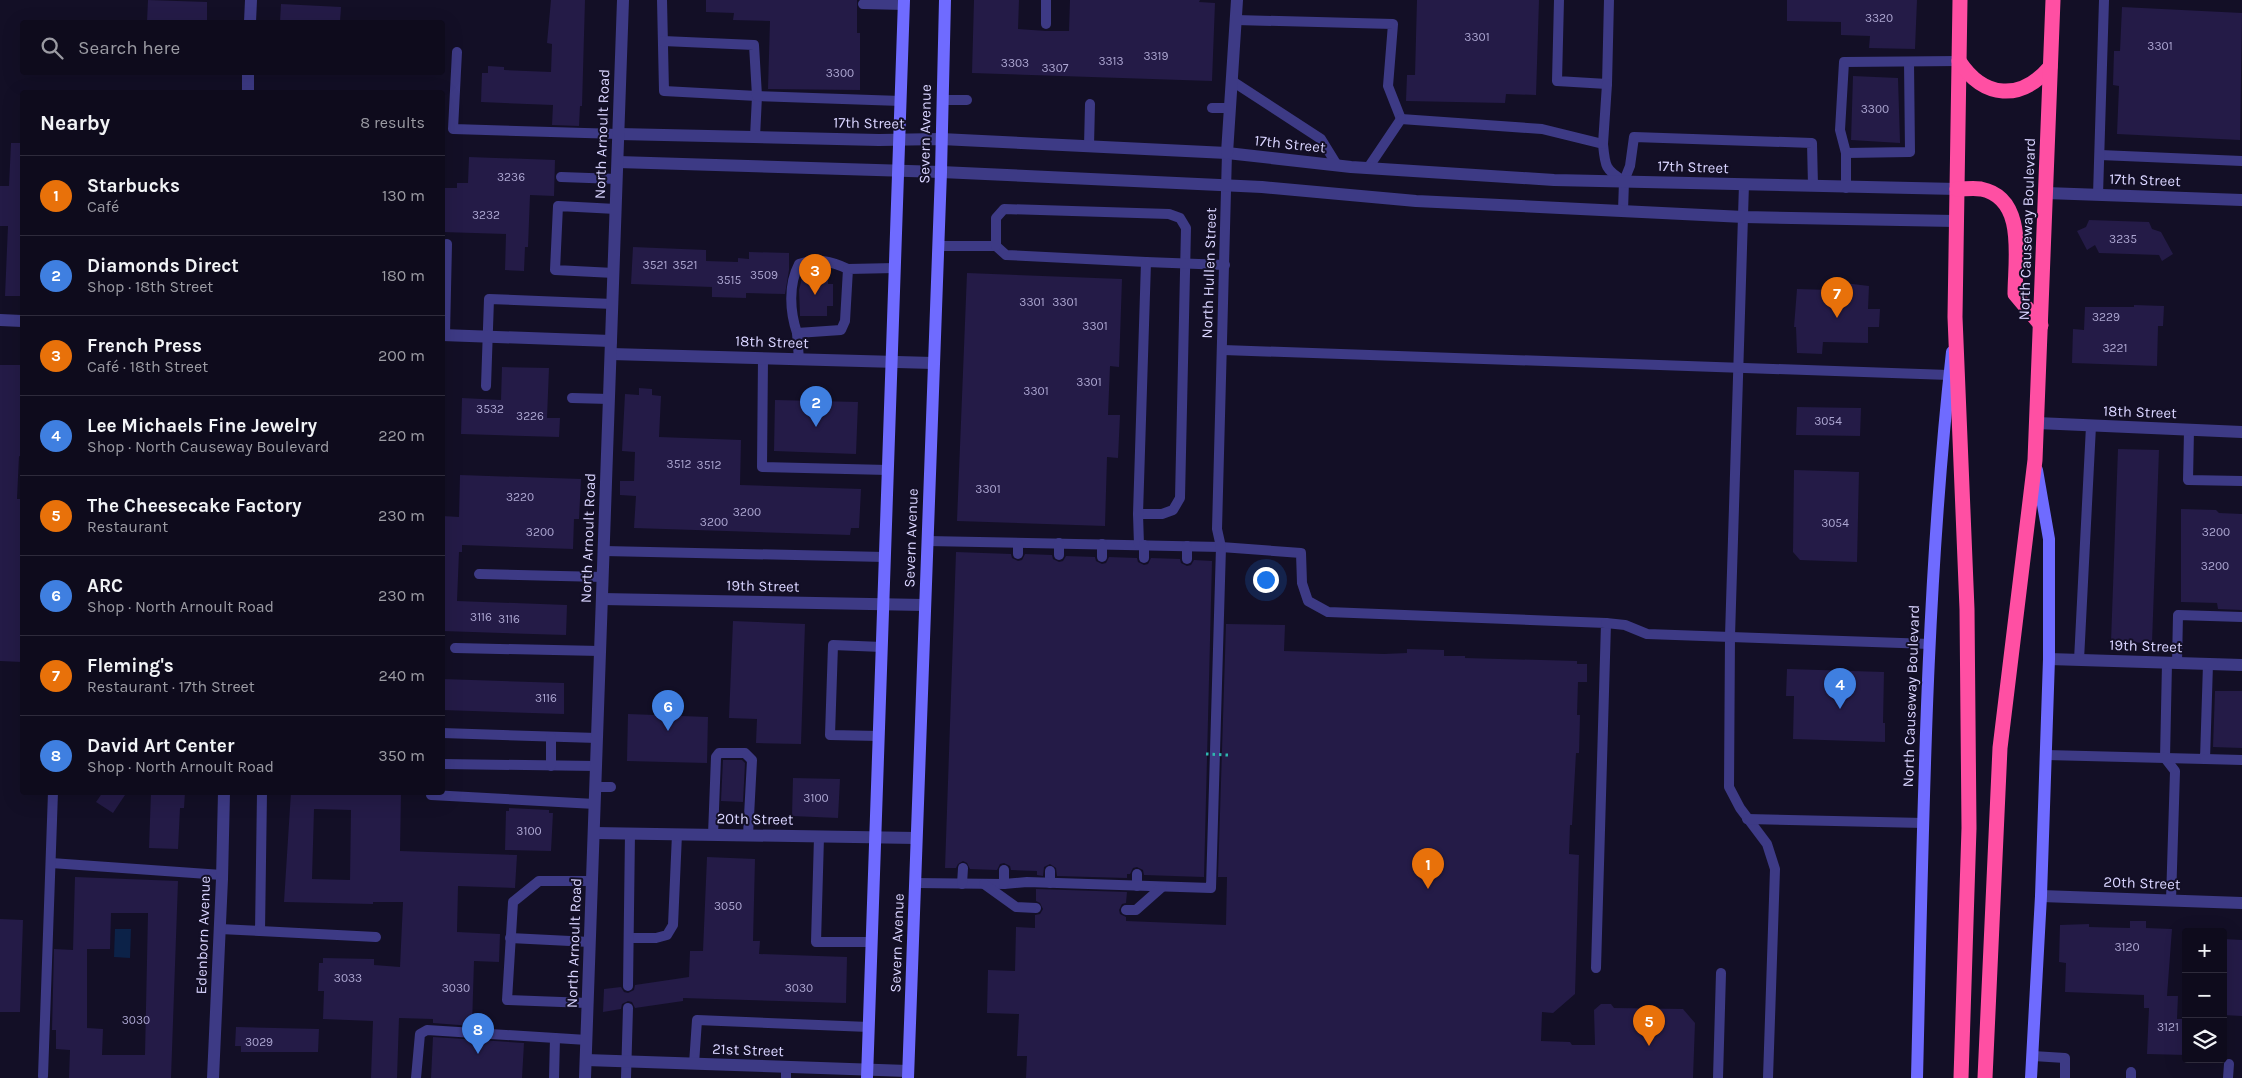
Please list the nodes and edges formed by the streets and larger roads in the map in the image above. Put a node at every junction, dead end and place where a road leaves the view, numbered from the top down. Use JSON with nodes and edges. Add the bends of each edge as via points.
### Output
{"nodes":[{"id":1,"x":251,"y":0,"type":"edge"},
{"id":2,"x":623,"y":0,"type":"edge"},
{"id":3,"x":945,"y":0,"type":"edge"},
{"id":4,"x":1237,"y":0,"type":"edge"},
{"id":5,"x":1960,"y":0,"type":"edge"},
{"id":6,"x":2053,"y":0,"type":"edge"},
{"id":7,"x":904,"y":3,"type":"edge"},
{"id":8,"x":250,"y":20,"type":"edge"},
{"id":9,"x":1959,"y":61,"type":"junction"},
{"id":10,"x":2050,"y":67,"type":"junction"},
{"id":11,"x":248,"y":75,"type":"edge"},
{"id":12,"x":248,"y":90,"type":"edge"},
{"id":13,"x":619,"y":134,"type":"junction"},
{"id":14,"x":940,"y":138,"type":"junction"},
{"id":15,"x":900,"y":140,"type":"junction"},
{"id":16,"x":1227,"y":153,"type":"junction"},
{"id":17,"x":618,"y":162,"type":"junction"},
{"id":18,"x":898,"y":171,"type":"junction"},
{"id":19,"x":941,"y":172,"type":"junction"},
{"id":20,"x":1957,"y":189,"type":"junction"},
{"id":21,"x":2046,"y":192,"type":"junction"},
{"id":22,"x":2242,"y":200,"type":"edge"},
{"id":23,"x":1955,"y":221,"type":"junction"},
{"id":24,"x":1955,"y":317,"type":"junction"},
{"id":25,"x":0,"y":320,"type":"edge"},
{"id":26,"x":20,"y":321,"type":"edge"},
{"id":27,"x":2041,"y":325,"type":"junction"},
{"id":28,"x":445,"y":335,"type":"edge"},
{"id":29,"x":611,"y":348,"type":"junction"},
{"id":30,"x":892,"y":362,"type":"junction"},
{"id":31,"x":933,"y":363,"type":"junction"},
{"id":32,"x":2037,"y":424,"type":"junction"},
{"id":33,"x":2242,"y":432,"type":"edge"},
{"id":34,"x":2035,"y":460,"type":"junction"},
{"id":35,"x":602,"y":599,"type":"junction"},
{"id":36,"x":884,"y":604,"type":"junction"},
{"id":37,"x":924,"y":605,"type":"junction"},
{"id":38,"x":2049,"y":659,"type":"junction"},
{"id":39,"x":2242,"y":665,"type":"edge"},
{"id":40,"x":224,"y":795,"type":"edge"},
{"id":41,"x":594,"y":833,"type":"junction"},
{"id":42,"x":876,"y":837,"type":"junction"},
{"id":43,"x":916,"y":838,"type":"junction"},
{"id":44,"x":2041,"y":896,"type":"junction"},
{"id":45,"x":2242,"y":903,"type":"edge"},
{"id":46,"x":586,"y":1060,"type":"junction"},
{"id":47,"x":786,"y":1073,"type":"edge"},
{"id":48,"x":868,"y":1074,"type":"edge"},
{"id":49,"x":908,"y":1075,"type":"edge"},
{"id":50,"x":213,"y":1078,"type":"edge"},
{"id":51,"x":585,"y":1078,"type":"edge"},
{"id":52,"x":1917,"y":1078,"type":"edge"},
{"id":53,"x":1962,"y":1078,"type":"edge"},
{"id":54,"x":1985,"y":1078,"type":"edge"},
{"id":55,"x":2031,"y":1078,"type":"edge"}],
"edges":[{"from":1,"to":8,"type":"street"},
{"from":2,"to":13,"type":"street","name":"North Arnoult Road"},
{"from":3,"to":14,"type":"street","name":"Severn Avenue"},
{"from":4,"to":16,"type":"street","name":"North Hullen Street"},
{"from":5,"to":9,"type":"highway","name":"North Causeway Boulevard"},
{"from":6,"to":10,"type":"highway","name":"North Causeway Boulevard"},
{"from":7,"to":15,"type":"street","name":"Severn Avenue"},
{"from":9,"to":10,"type":"highway","via":[[1980,84],[1995,90],[2011,91],[2033,83]]},
{"from":9,"to":20,"type":"highway","name":"North Causeway Boulevard"},
{"from":10,"to":21,"type":"highway","name":"North Causeway Boulevard"},
{"from":11,"to":12,"type":"street"},
{"from":13,"to":15,"type":"street","name":"17th Street"},
{"from":13,"to":17,"type":"street","name":"North Arnoult Road"},
{"from":14,"to":15,"type":"street","name":"17th Street"},
{"from":14,"to":16,"type":"street","name":"17th Street"},
{"from":14,"to":19,"type":"street","name":"Severn Avenue"},
{"from":15,"to":18,"type":"street","name":"Severn Avenue"},
{"from":16,"to":20,"type":"street","name":"17th Street","via":[[1368,168],[1554,180]]},
{"from":17,"to":18,"type":"street"},
{"from":17,"to":29,"type":"street","name":"North Arnoult Road"},
{"from":18,"to":19,"type":"street"},
{"from":18,"to":30,"type":"street","name":"Severn Avenue"},
{"from":19,"to":23,"type":"street","via":[[1744,217]]},
{"from":19,"to":31,"type":"street","name":"Severn Avenue"},
{"from":20,"to":23,"type":"highway","name":"North Causeway Boulevard"},
{"from":20,"to":27,"type":"highway","via":[[1982,189],[1998,197],[2012,213],[2016,233],[2014,294]]},
{"from":21,"to":22,"type":"street","name":"17th Street"},
{"from":21,"to":27,"type":"highway","name":"North Causeway Boulevard"},
{"from":23,"to":24,"type":"highway","name":"North Causeway Boulevard"},
{"from":24,"to":52,"type":"street","name":"North Causeway Boulevard","via":[[1941,448],[1930,644]]},
{"from":24,"to":53,"type":"highway","name":"North Causeway Boulevard","via":[[1967,608],[1969,809]]},
{"from":25,"to":26,"type":"street"},
{"from":27,"to":32,"type":"highway","name":"North Causeway Boulevard"},
{"from":28,"to":29,"type":"street","name":"18th Street"},
{"from":29,"to":30,"type":"street","name":"18th Street","via":[[799,360]]},
{"from":29,"to":35,"type":"street","name":"North Arnoult Road"},
{"from":30,"to":31,"type":"street","name":"18th Street"},
{"from":30,"to":36,"type":"street","name":"Severn Avenue"},
{"from":31,"to":37,"type":"street","name":"Severn Avenue"},
{"from":32,"to":33,"type":"street","name":"18th Street"},
{"from":32,"to":34,"type":"highway","name":"North Causeway Boulevard"},
{"from":34,"to":38,"type":"street","name":"North Causeway Boulevard","via":[[2049,539]]},
{"from":34,"to":54,"type":"highway","name":"North Causeway Boulevard","via":[[2000,748]]},
{"from":35,"to":36,"type":"street","name":"19th Street"},
{"from":35,"to":41,"type":"street","name":"North Arnoult Road"},
{"from":36,"to":37,"type":"street","name":"19th Street"},
{"from":36,"to":42,"type":"street","name":"Severn Avenue"},
{"from":37,"to":43,"type":"street","name":"Severn Avenue"},
{"from":38,"to":39,"type":"street","name":"19th Street"},
{"from":38,"to":44,"type":"street","name":"North Causeway Boulevard"},
{"from":40,"to":50,"type":"street","name":"Edenborn Avenue"},
{"from":41,"to":42,"type":"street","name":"20th Street"},
{"from":41,"to":46,"type":"street","name":"North Arnoult Road"},
{"from":42,"to":43,"type":"street","name":"20th Street"},
{"from":42,"to":48,"type":"street","name":"Severn Avenue"},
{"from":43,"to":49,"type":"street","name":"Severn Avenue"},
{"from":44,"to":45,"type":"street","name":"20th Street"},
{"from":44,"to":55,"type":"street","name":"North Causeway Boulevard"},
{"from":46,"to":47,"type":"street","name":"21st Street","via":[[694,1064]]},
{"from":46,"to":51,"type":"street","name":"North Arnoult Road"},
{"from":47,"to":48,"type":"street","name":"21st Street"},
{"from":48,"to":49,"type":"street","name":"21st Street"}]}
